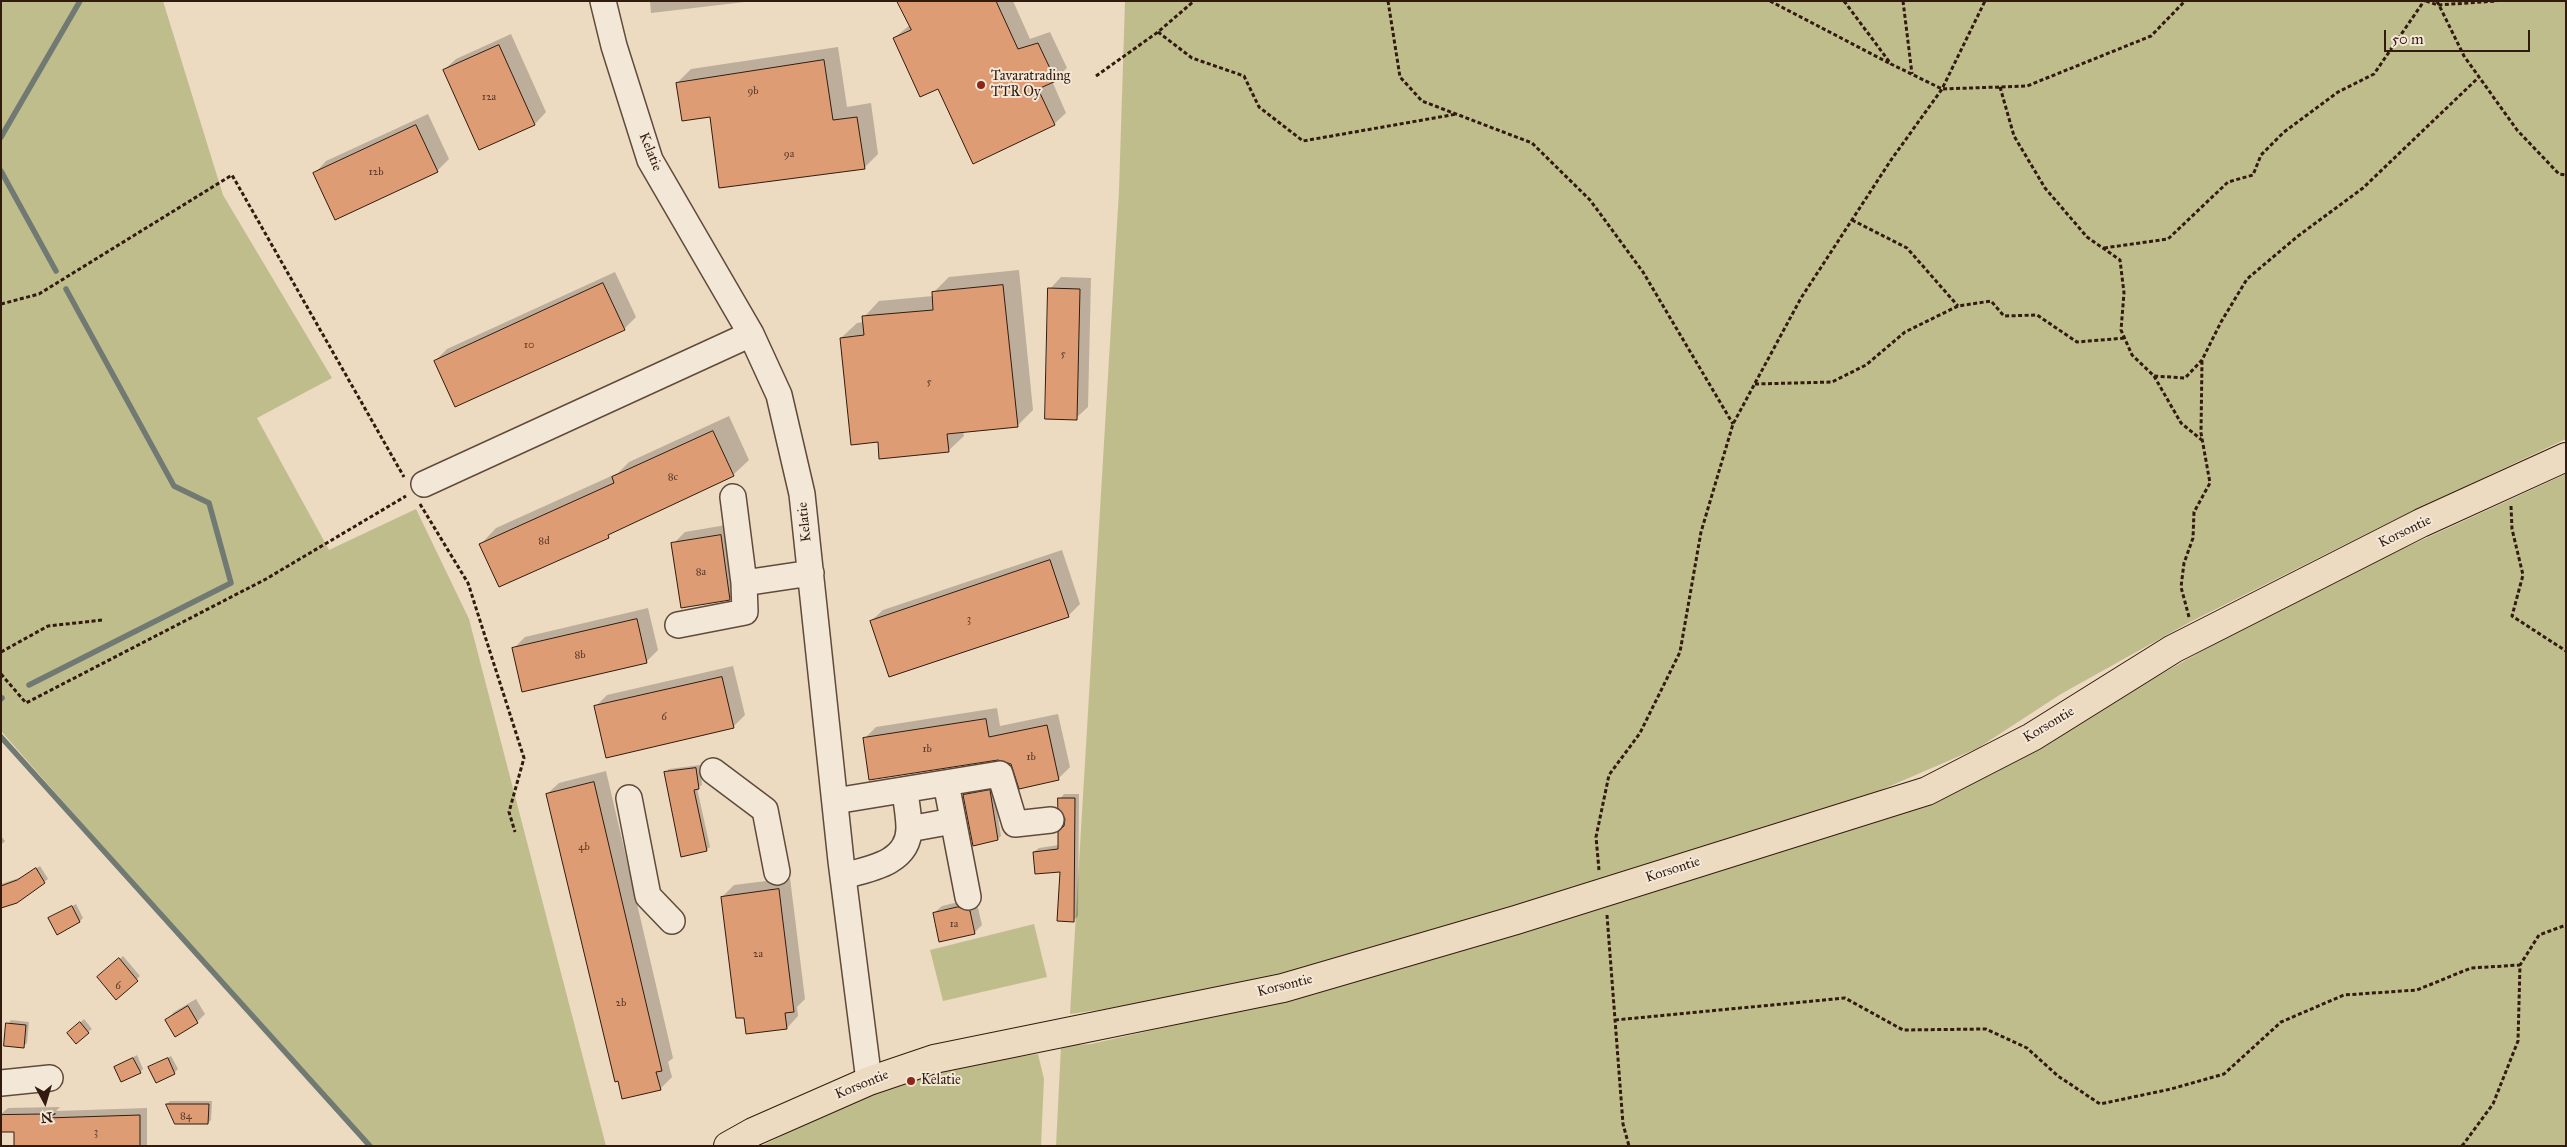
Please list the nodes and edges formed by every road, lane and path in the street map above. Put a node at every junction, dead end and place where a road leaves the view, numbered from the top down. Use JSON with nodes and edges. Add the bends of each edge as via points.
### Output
{"nodes":[{"id":1,"x":603,"y":1,"type":"edge"},
{"id":2,"x":1194,"y":1,"type":"edge"},
{"id":3,"x":1388,"y":1,"type":"edge"},
{"id":4,"x":1770,"y":1,"type":"edge"},
{"id":5,"x":1844,"y":1,"type":"edge"},
{"id":6,"x":1903,"y":1,"type":"edge"},
{"id":7,"x":1985,"y":1,"type":"edge"},
{"id":8,"x":2185,"y":1,"type":"edge"},
{"id":9,"x":2425,"y":1,"type":"edge"},
{"id":10,"x":2497,"y":1,"type":"edge"},
{"id":11,"x":2437,"y":3,"type":"edge"},
{"id":12,"x":1158,"y":32,"type":"junction"},
{"id":13,"x":1891,"y":64,"type":"junction"},
{"id":14,"x":1912,"y":74,"type":"junction"},
{"id":15,"x":1096,"y":76,"type":"dead end"},
{"id":16,"x":2479,"y":77,"type":"junction"},
{"id":17,"x":2000,"y":87,"type":"junction"},
{"id":18,"x":1942,"y":89,"type":"junction"},
{"id":19,"x":1458,"y":114,"type":"junction"},
{"id":20,"x":2566,"y":175,"type":"edge"},
{"id":21,"x":1852,"y":220,"type":"junction"},
{"id":22,"x":2103,"y":248,"type":"junction"},
{"id":23,"x":1,"y":304,"type":"edge"},
{"id":24,"x":1958,"y":306,"type":"junction"},
{"id":25,"x":751,"y":334,"type":"junction"},
{"id":26,"x":2124,"y":338,"type":"junction"},
{"id":27,"x":2202,"y":360,"type":"junction"},
{"id":28,"x":2154,"y":376,"type":"junction"},
{"id":29,"x":1755,"y":384,"type":"junction"},
{"id":30,"x":1733,"y":424,"type":"junction"},
{"id":31,"x":2203,"y":442,"type":"junction"},
{"id":32,"x":2566,"y":457,"type":"edge"},
{"id":33,"x":2510,"y":482,"type":"junction"},
{"id":34,"x":418,"y":488,"type":"junction"},
{"id":35,"x":732,"y":497,"type":"dead end"},
{"id":36,"x":811,"y":573,"type":"junction"},
{"id":37,"x":744,"y":583,"type":"junction"},
{"id":38,"x":103,"y":620,"type":"dead end"},
{"id":39,"x":2190,"y":622,"type":"dead end"},
{"id":40,"x":678,"y":625,"type":"dead end"},
{"id":41,"x":2566,"y":651,"type":"edge"},
{"id":42,"x":1,"y":652,"type":"edge"},
{"id":43,"x":1,"y":674,"type":"edge"},
{"id":44,"x":713,"y":771,"type":"dead end"},
{"id":45,"x":946,"y":783,"type":"junction"},
{"id":46,"x":904,"y":790,"type":"junction"},
{"id":47,"x":629,"y":798,"type":"dead end"},
{"id":48,"x":835,"y":801,"type":"junction"},
{"id":49,"x":1051,"y":820,"type":"dead end"},
{"id":50,"x":953,"y":821,"type":"junction"},
{"id":51,"x":910,"y":829,"type":"junction"},
{"id":52,"x":515,"y":832,"type":"dead end"},
{"id":53,"x":778,"y":872,"type":"dead end"},
{"id":54,"x":843,"y":876,"type":"junction"},
{"id":55,"x":1601,"y":893,"type":"junction"},
{"id":56,"x":968,"y":897,"type":"dead end"},
{"id":57,"x":672,"y":921,"type":"dead end"},
{"id":58,"x":2566,"y":925,"type":"edge"},
{"id":59,"x":2520,"y":964,"type":"junction"},
{"id":60,"x":1615,"y":1020,"type":"junction"},
{"id":61,"x":50,"y":1078,"type":"dead end"},
{"id":62,"x":869,"y":1081,"type":"junction"},
{"id":63,"x":1,"y":1083,"type":"edge"},
{"id":64,"x":728,"y":1146,"type":"edge"},
{"id":65,"x":1629,"y":1146,"type":"edge"},
{"id":66,"x":2462,"y":1146,"type":"edge"}],
"edges":[{"from":1,"to":25,"type":"street","name":"Kelatie","via":[[650,160]]},
{"from":2,"to":12,"type":"path"},
{"from":3,"to":19,"type":"path","via":[[1400,77],[1422,101]]},
{"from":4,"to":13,"type":"path"},
{"from":5,"to":13,"type":"path"},
{"from":6,"to":14,"type":"path"},
{"from":7,"to":18,"type":"path"},
{"from":8,"to":17,"type":"path","via":[[2151,36],[2027,86]]},
{"from":9,"to":11,"type":"path"},
{"from":9,"to":22,"type":"path","via":[[2374,74],[2338,92],[2284,132],[2262,155],[2252,175],[2228,182],[2168,239]]},
{"from":10,"to":11,"type":"path"},
{"from":11,"to":16,"type":"path","via":[[2464,56]]},
{"from":12,"to":15,"type":"path"},
{"from":12,"to":19,"type":"path","via":[[1192,58],[1244,76],[1259,107],[1303,141]]},
{"from":13,"to":14,"type":"path"},
{"from":14,"to":18,"type":"path"},
{"from":16,"to":20,"type":"path","via":[[2517,130],[2559,174]]},
{"from":16,"to":27,"type":"path","via":[[2363,188],[2298,236],[2248,279]]},
{"from":17,"to":18,"type":"path"},
{"from":17,"to":22,"type":"path","via":[[2014,136],[2045,188],[2087,237]]},
{"from":18,"to":21,"type":"path"},
{"from":19,"to":30,"type":"path","via":[[1532,143],[1590,200],[1643,272]]},
{"from":21,"to":24,"type":"path","via":[[1907,248]]},
{"from":21,"to":29,"type":"path","via":[[1801,298]]},
{"from":22,"to":26,"type":"path","via":[[2120,260],[2124,293],[2121,330]]},
{"from":23,"to":34,"type":"path","via":[[39,294],[232,174]]},
{"from":24,"to":26,"type":"path","via":[[1990,301],[2004,316],[2037,315],[2077,342]]},
{"from":24,"to":29,"type":"path","via":[[1905,332],[1866,365],[1832,382]]},
{"from":25,"to":34,"type":"street"},
{"from":25,"to":36,"type":"street","name":"Kelatie","via":[[779,396],[800,481]]},
{"from":26,"to":28,"type":"path","via":[[2132,355]]},
{"from":27,"to":28,"type":"path","via":[[2185,378]]},
{"from":27,"to":31,"type":"path"},
{"from":28,"to":31,"type":"path","via":[[2181,423]]},
{"from":29,"to":30,"type":"path"},
{"from":30,"to":55,"type":"path","via":[[1701,532],[1680,652],[1640,733],[1609,775],[1596,838]]},
{"from":31,"to":39,"type":"path","via":[[2210,483],[2194,512],[2193,538],[2184,563],[2181,587]]},
{"from":32,"to":33,"type":"main road","name":"Korsontie"},
{"from":33,"to":41,"type":"path","via":[[2512,529],[2523,575],[2512,616]]},
{"from":33,"to":55,"type":"main road","name":"Korsontie","via":[[2421,523],[2173,649],[2032,737],[1927,791]]},
{"from":34,"to":43,"type":"path","via":[[266,579],[26,704]]},
{"from":34,"to":52,"type":"path","via":[[468,583],[524,758],[509,812]]},
{"from":35,"to":37,"type":"street"},
{"from":36,"to":37,"type":"street"},
{"from":36,"to":48,"type":"street","name":"Kelatie"},
{"from":37,"to":40,"type":"street","via":[[745,612]]},
{"from":38,"to":42,"type":"path","via":[[48,626]]},
{"from":44,"to":53,"type":"street","via":[[765,810]]},
{"from":45,"to":46,"type":"street"},
{"from":45,"to":49,"type":"street","via":[[1000,774],[1016,824]]},
{"from":45,"to":50,"type":"street"},
{"from":46,"to":48,"type":"street"},
{"from":46,"to":51,"type":"street"},
{"from":47,"to":57,"type":"street","via":[[648,896]]},
{"from":48,"to":54,"type":"street","name":"Kelatie"},
{"from":50,"to":51,"type":"street"},
{"from":50,"to":56,"type":"street"},
{"from":51,"to":54,"type":"street","via":[[906,846],[894,859],[875,868]]},
{"from":54,"to":62,"type":"street","name":"Kelatie"},
{"from":55,"to":60,"type":"path","via":[[1606,910]]},
{"from":55,"to":62,"type":"main road","name":"Korsontie","via":[[1283,988],[934,1059]]},
{"from":58,"to":59,"type":"path","via":[[2539,935]]},
{"from":59,"to":60,"type":"path","via":[[2471,968],[2417,990],[2344,995],[2281,1022],[2224,1074],[2100,1104],[2058,1076],[2027,1048],[1986,1029],[1903,1030],[1845,998]]},
{"from":59,"to":66,"type":"path","via":[[2518,1041],[2493,1104]]},
{"from":60,"to":65,"type":"path","via":[[1623,1124]]},
{"from":61,"to":63,"type":"street"},
{"from":62,"to":64,"type":"main road","name":"Korsontie"}]}
